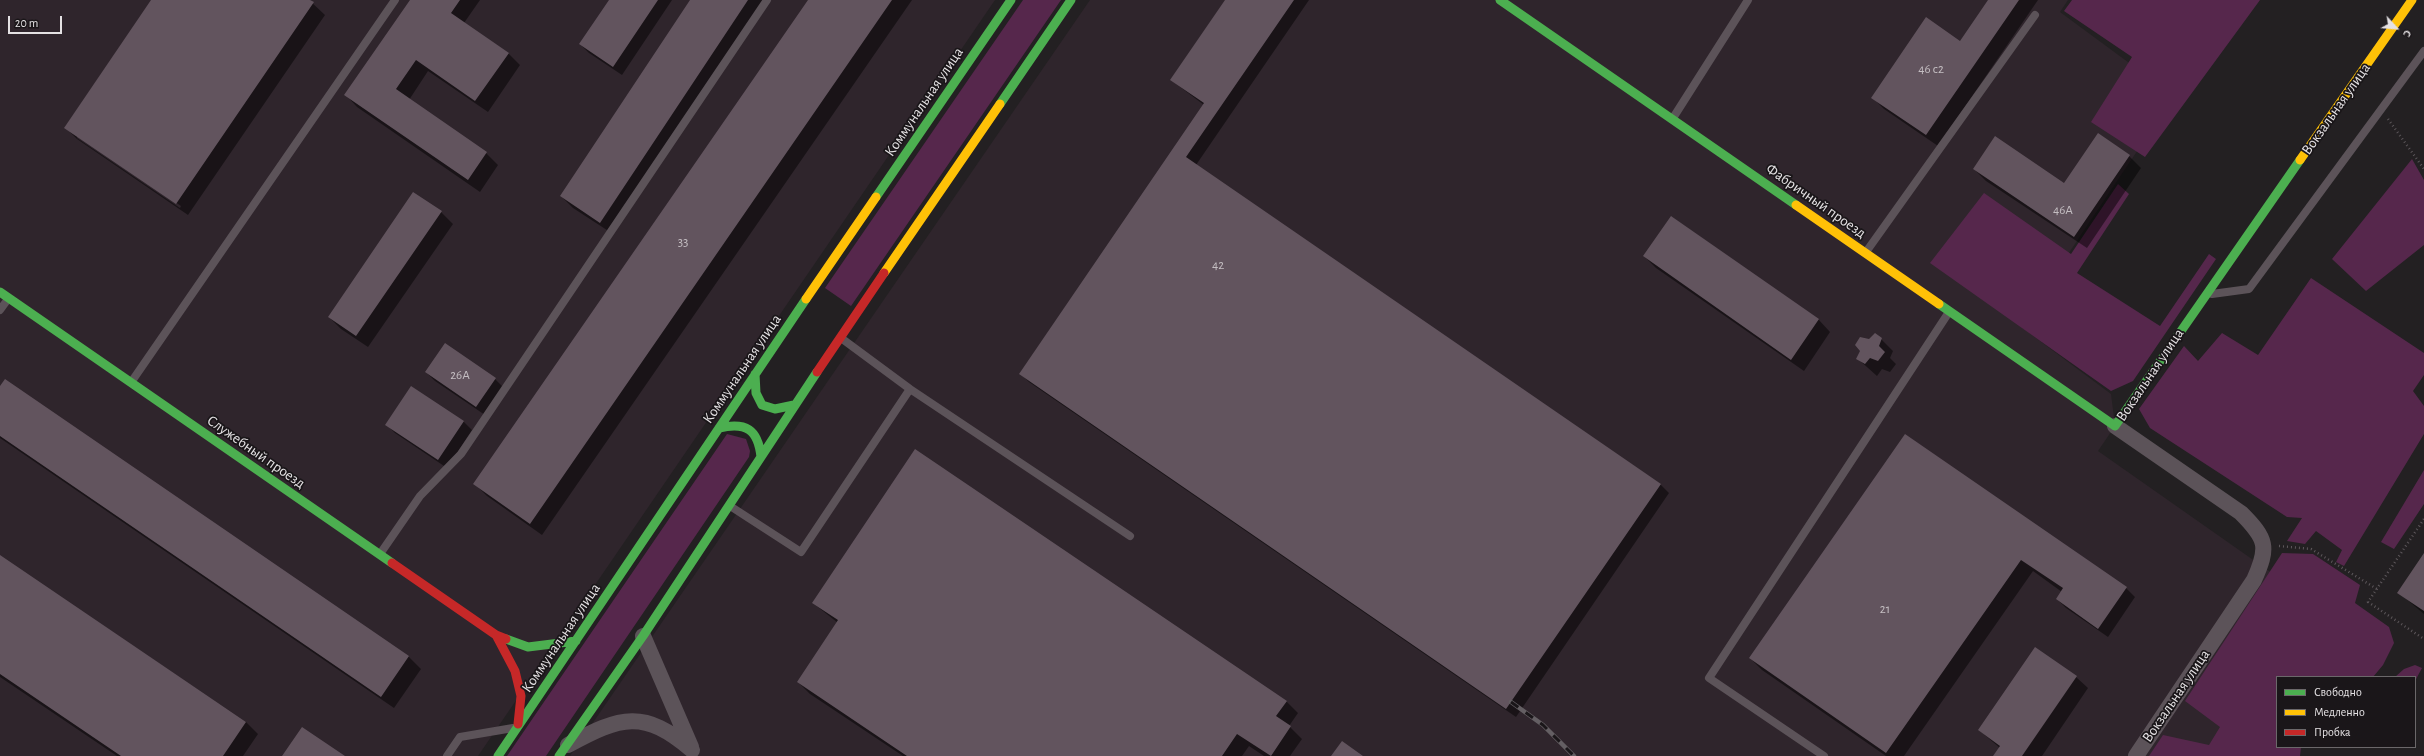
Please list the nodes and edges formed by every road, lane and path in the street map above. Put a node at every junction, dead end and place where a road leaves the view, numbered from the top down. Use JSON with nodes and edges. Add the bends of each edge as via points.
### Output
{"nodes":[{"id":1,"x":395,"y":0,"type":"edge"},
{"id":2,"x":767,"y":0,"type":"edge"},
{"id":3,"x":1011,"y":0,"type":"edge"},
{"id":4,"x":1071,"y":0,"type":"edge"},
{"id":5,"x":1500,"y":0,"type":"edge"},
{"id":6,"x":1748,"y":0,"type":"edge"},
{"id":7,"x":2412,"y":0,"type":"edge"},
{"id":8,"x":2035,"y":15,"type":"dead end"},
{"id":9,"x":2424,"y":51,"type":"edge"},
{"id":10,"x":2381,"y":109,"type":"junction"},
{"id":11,"x":1672,"y":119,"type":"junction"},
{"id":12,"x":2424,"y":169,"type":"edge"},
{"id":13,"x":1866,"y":253,"type":"junction"},
{"id":14,"x":0,"y":292,"type":"edge"},
{"id":15,"x":2205,"y":295,"type":"junction"},
{"id":16,"x":8,"y":298,"type":"junction"},
{"id":17,"x":0,"y":310,"type":"edge"},
{"id":18,"x":1950,"y":311,"type":"junction"},
{"id":19,"x":841,"y":337,"type":"junction"},
{"id":20,"x":755,"y":374,"type":"junction"},
{"id":21,"x":131,"y":383,"type":"junction"},
{"id":22,"x":910,"y":389,"type":"junction"},
{"id":23,"x":794,"y":406,"type":"junction"},
{"id":24,"x":2115,"y":426,"type":"junction"},
{"id":25,"x":719,"y":428,"type":"junction"},
{"id":26,"x":762,"y":457,"type":"junction"},
{"id":27,"x":730,"y":506,"type":"junction"},
{"id":28,"x":2424,"y":519,"type":"edge"},
{"id":29,"x":1130,"y":536,"type":"dead end"},
{"id":30,"x":2265,"y":545,"type":"junction"},
{"id":31,"x":379,"y":554,"type":"junction"},
{"id":32,"x":2377,"y":589,"type":"junction"},
{"id":33,"x":496,"y":635,"type":"junction"},
{"id":34,"x":643,"y":636,"type":"junction"},
{"id":35,"x":2424,"y":639,"type":"edge"},
{"id":36,"x":576,"y":640,"type":"junction"},
{"id":37,"x":518,"y":727,"type":"junction"},
{"id":38,"x":562,"y":751,"type":"edge"},
{"id":39,"x":694,"y":753,"type":"edge"},
{"id":40,"x":447,"y":756,"type":"edge"},
{"id":41,"x":498,"y":756,"type":"edge"},
{"id":42,"x":1824,"y":756,"type":"edge"},
{"id":43,"x":2136,"y":756,"type":"edge"}],
"edges":[{"from":1,"to":21,"type":"lane"},
{"from":2,"to":31,"type":"lane","via":[[461,454],[420,496]]},
{"from":3,"to":20,"type":"street","name":"Коммунальная улица"},
{"from":4,"to":19,"type":"street"},
{"from":5,"to":11,"type":"street","name":"Фабричный проезд"},
{"from":6,"to":11,"type":"lane"},
{"from":7,"to":15,"type":"street","name":"Вокзальная улица"},
{"from":8,"to":13,"type":"lane"},
{"from":9,"to":10,"type":"lane"},
{"from":10,"to":12,"type":"path"},
{"from":10,"to":15,"type":"lane","via":[[2249,289]]},
{"from":11,"to":13,"type":"street","name":"Фабричный проезд"},
{"from":13,"to":18,"type":"street","name":"Фабричный проезд"},
{"from":14,"to":16,"type":"street","name":"Служебный проезд"},
{"from":15,"to":24,"type":"street","name":"Вокзальная улица"},
{"from":16,"to":17,"type":"lane"},
{"from":16,"to":21,"type":"street","name":"Служебный проезд"},
{"from":18,"to":24,"type":"street","name":"Фабричный проезд"},
{"from":18,"to":42,"type":"lane","via":[[1709,678]]},
{"from":19,"to":22,"type":"lane"},
{"from":19,"to":23,"type":"street"},
{"from":20,"to":23,"type":"street","via":[[754,392],[765,408],[781,410]]},
{"from":20,"to":25,"type":"street","name":"Коммунальная улица"},
{"from":21,"to":31,"type":"street","name":"Служебный проезд"},
{"from":22,"to":27,"type":"lane","via":[[801,552]]},
{"from":22,"to":29,"type":"lane"},
{"from":23,"to":26,"type":"street"},
{"from":24,"to":30,"type":"street","name":"Вокзальная улица","via":[[2241,513],[2257,529]]},
{"from":25,"to":26,"type":"street","via":[[738,425],[755,434],[761,446]]},
{"from":25,"to":36,"type":"street","name":"Коммунальная улица"},
{"from":26,"to":27,"type":"street"},
{"from":27,"to":34,"type":"street"},
{"from":28,"to":32,"type":"path"},
{"from":30,"to":32,"type":"path","via":[[2311,548]]},
{"from":30,"to":43,"type":"street","name":"Вокзальная улица","via":[[2263,560],[2254,580]]},
{"from":31,"to":33,"type":"street","name":"Служебный проезд"},
{"from":32,"to":35,"type":"path","via":[[2368,602]]},
{"from":33,"to":36,"type":"street","name":"Служебный проезд","via":[[528,647]]},
{"from":33,"to":37,"type":"street","name":"Служебный проезд","via":[[515,671],[521,696]]},
{"from":34,"to":38,"type":"street"},
{"from":34,"to":39,"type":"street"},
{"from":36,"to":37,"type":"street","name":"Коммунальная улица"},
{"from":37,"to":40,"type":"lane","via":[[460,737]]},
{"from":37,"to":41,"type":"street","name":"Коммунальная улица"},
{"from":38,"to":39,"type":"street","via":[[601,727],[620,721],[641,721],[656,724],[673,734]]}]}
